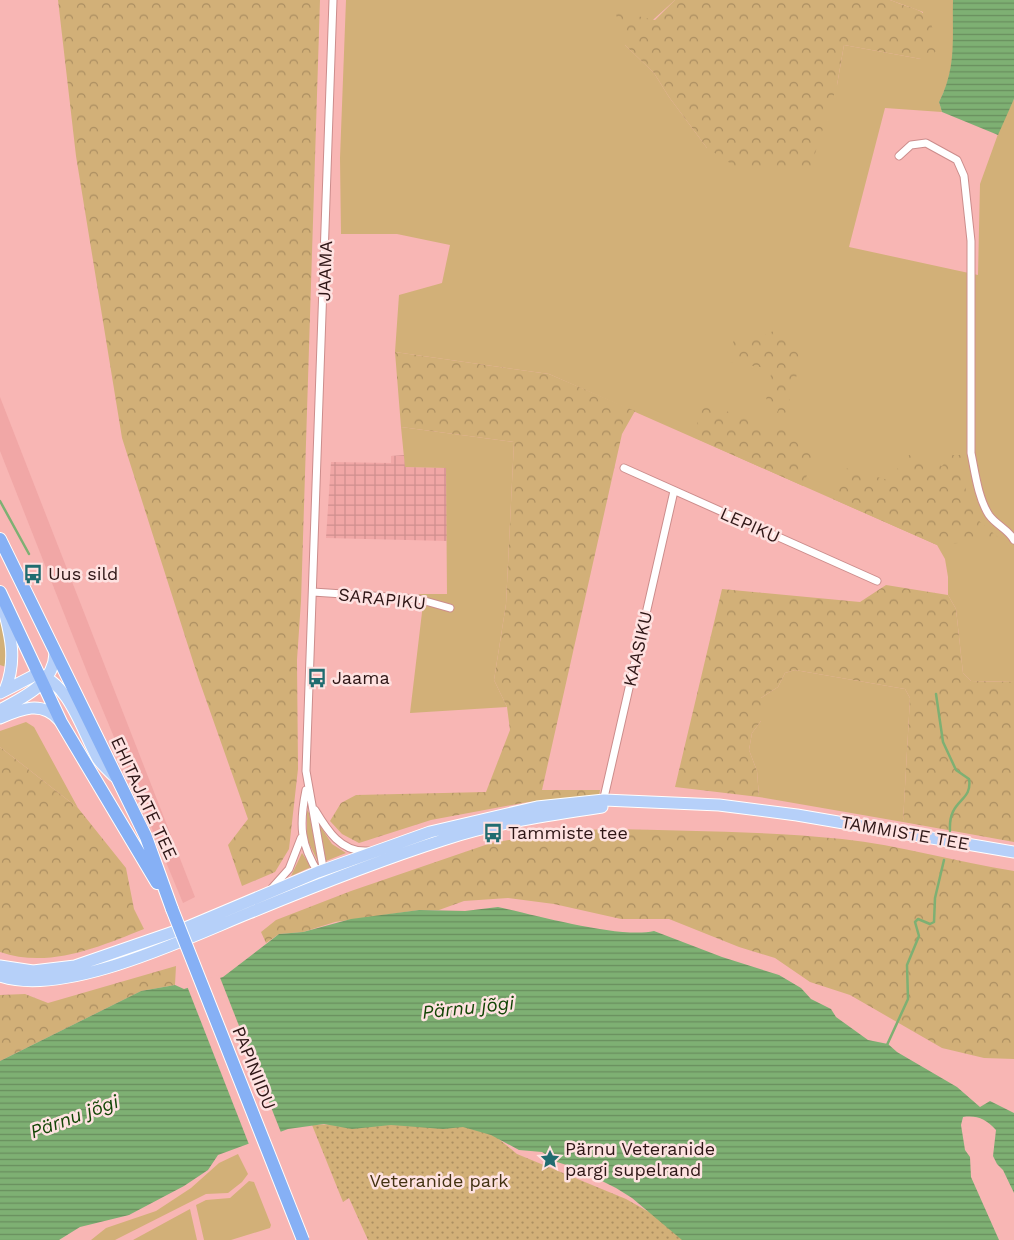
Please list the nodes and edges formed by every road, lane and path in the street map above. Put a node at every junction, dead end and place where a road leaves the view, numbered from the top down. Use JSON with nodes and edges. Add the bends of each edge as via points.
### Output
{"nodes":[{"id":1,"x":333,"y":0,"type":"edge"},
{"id":2,"x":899,"y":156,"type":"dead end"},
{"id":3,"x":624,"y":468,"type":"dead end"},
{"id":4,"x":674,"y":491,"type":"junction"},
{"id":5,"x":0,"y":539,"type":"edge"},
{"id":6,"x":1014,"y":540,"type":"edge"},
{"id":7,"x":877,"y":581,"type":"dead end"},
{"id":8,"x":0,"y":592,"type":"edge"},
{"id":9,"x":313,"y":592,"type":"junction"},
{"id":10,"x":0,"y":600,"type":"edge"},
{"id":11,"x":450,"y":608,"type":"dead end"},
{"id":12,"x":55,"y":653,"type":"junction"},
{"id":13,"x":42,"y":678,"type":"junction"},
{"id":14,"x":2,"y":691,"type":"edge"},
{"id":15,"x":0,"y":710,"type":"edge"},
{"id":16,"x":0,"y":718,"type":"edge"},
{"id":17,"x":61,"y":722,"type":"junction"},
{"id":18,"x":115,"y":777,"type":"junction"},
{"id":19,"x":307,"y":782,"type":"junction"},
{"id":20,"x":311,"y":803,"type":"junction"},
{"id":21,"x":603,"y":804,"type":"junction"},
{"id":22,"x":302,"y":835,"type":"junction"},
{"id":23,"x":378,"y":850,"type":"junction"},
{"id":24,"x":1014,"y":852,"type":"edge"},
{"id":25,"x":321,"y":871,"type":"junction"},
{"id":26,"x":325,"y":883,"type":"junction"},
{"id":27,"x":267,"y":892,"type":"junction"},
{"id":28,"x":172,"y":909,"type":"junction"},
{"id":29,"x":0,"y":966,"type":"edge"},
{"id":30,"x":5,"y":978,"type":"edge"},
{"id":31,"x":303,"y":1240,"type":"edge"}],
"edges":[{"from":1,"to":9,"type":"street","name":"JAAMA"},
{"from":2,"to":6,"type":"street","via":[[911,145],[926,143],[957,160],[964,176],[971,241],[971,453],[989,515],[1010,532]]},
{"from":3,"to":4,"type":"street","name":"LEPIKU"},
{"from":4,"to":7,"type":"street","name":"LEPIKU"},
{"from":4,"to":21,"type":"street","name":"KAASIKU"},
{"from":5,"to":12,"type":"highway","name":"EHITAJATE TEE"},
{"from":8,"to":13,"type":"highway","name":"EHITAJATE TEE"},
{"from":9,"to":11,"type":"street","name":"SARAPIKU","via":[[418,598]]},
{"from":9,"to":19,"type":"street","name":"JAAMA"},
{"from":10,"to":14,"type":"main road","via":[[10,634],[12,667]]},
{"from":12,"to":13,"type":"main road","via":[[55,665]]},
{"from":12,"to":18,"type":"highway","name":"EHITAJATE TEE"},
{"from":13,"to":14,"type":"main road"},
{"from":13,"to":15,"type":"main road","via":[[30,693]]},
{"from":13,"to":17,"type":"highway","name":"EHITAJATE TEE"},
{"from":13,"to":18,"type":"main road","via":[[58,686],[99,760]]},
{"from":16,"to":17,"type":"main road","via":[[36,707],[50,711]]},
{"from":17,"to":28,"type":"highway","name":"EHITAJATE TEE"},
{"from":18,"to":28,"type":"highway","name":"EHITAJATE TEE","via":[[146,837]]},
{"from":19,"to":20,"type":"street","name":"JAAMA"},
{"from":19,"to":22,"type":"street","name":"JAAMA"},
{"from":20,"to":23,"type":"street","name":"JAAMA","via":[[337,841],[354,851]]},
{"from":20,"to":25,"type":"street","name":"JAAMA"},
{"from":21,"to":23,"type":"main road","name":"TAMMISTE TEE","via":[[514,811],[435,831]]},
{"from":21,"to":24,"type":"main road","name":"TAMMISTE TEE","via":[[797,815]]},
{"from":21,"to":26,"type":"main road","name":"TAMMISTE TEE","via":[[524,818],[444,839]]},
{"from":22,"to":25,"type":"street","name":"JAAMA","via":[[307,852]]},
{"from":22,"to":27,"type":"street","name":"JAAMA","via":[[290,869]]},
{"from":23,"to":25,"type":"main road","name":"TAMMISTE TEE"},
{"from":25,"to":26,"type":"street","name":"JAAMA"},
{"from":25,"to":27,"type":"main road","name":"TAMMISTE TEE"},
{"from":26,"to":30,"type":"main road","name":"TAMMISTE TEE","via":[[178,943],[104,967],[52,980]]},
{"from":27,"to":29,"type":"main road","name":"TAMMISTE TEE","via":[[185,928],[75,966],[33,971]]},
{"from":28,"to":31,"type":"highway","name":"PAPINIIDU","bridge":true}]}
